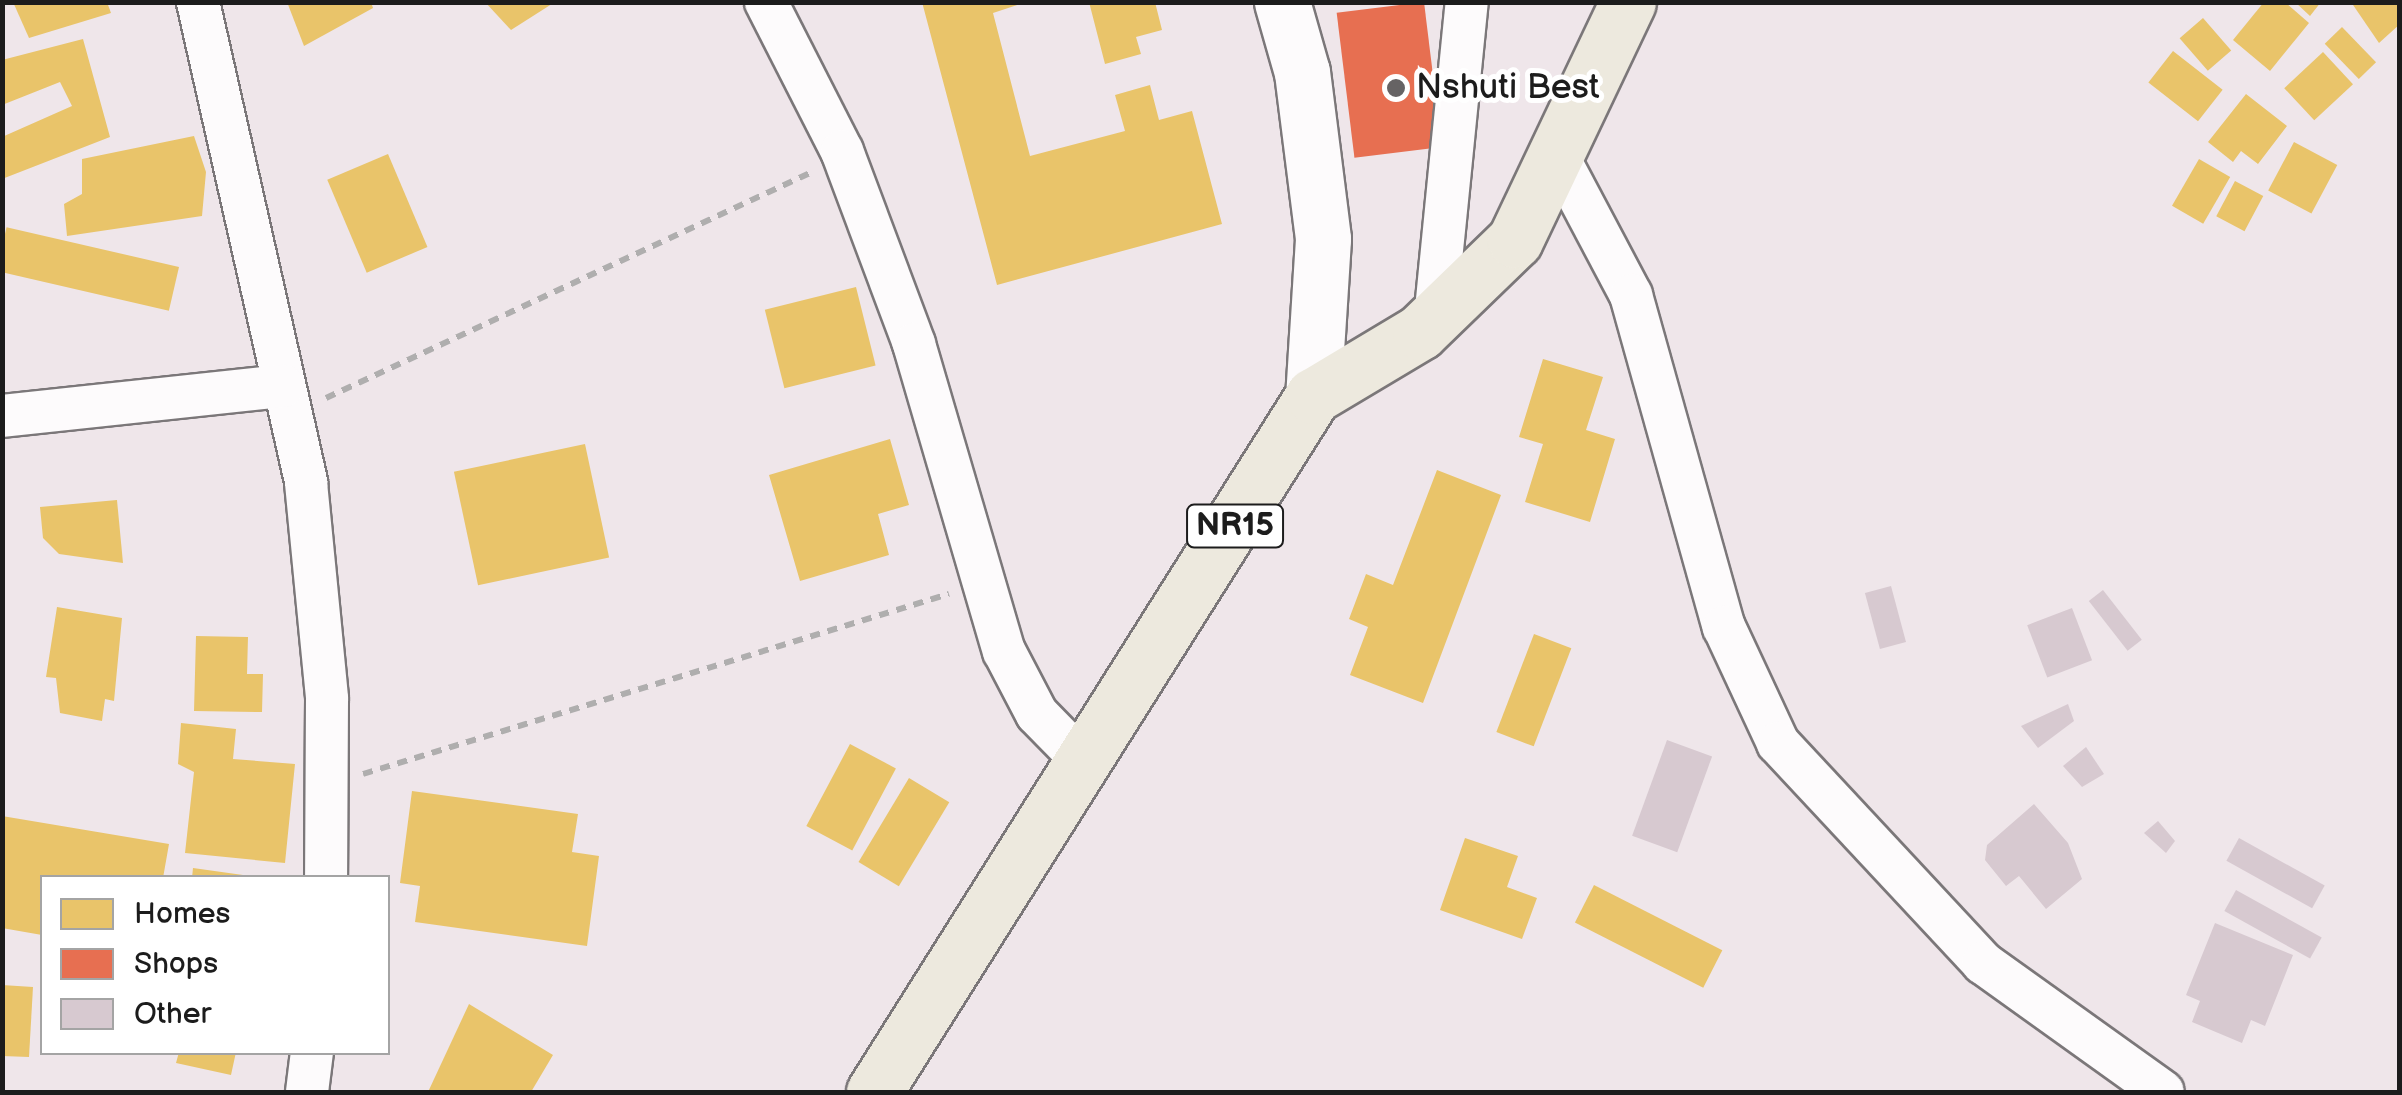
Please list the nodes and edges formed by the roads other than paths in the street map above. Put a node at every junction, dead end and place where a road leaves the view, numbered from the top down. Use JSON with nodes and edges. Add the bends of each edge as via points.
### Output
{"nodes":[{"id":1,"x":198,"y":2,"type":"edge"},
{"id":2,"x":766,"y":2,"type":"edge"},
{"id":3,"x":1282,"y":2,"type":"edge"},
{"id":4,"x":1467,"y":2,"type":"edge"},
{"id":5,"x":1628,"y":2,"type":"edge"},
{"id":6,"x":1560,"y":161,"type":"junction"},
{"id":7,"x":1436,"y":320,"type":"junction"},
{"id":8,"x":1313,"y":396,"type":"junction"},
{"id":9,"x":287,"y":401,"type":"junction"},
{"id":10,"x":2,"y":416,"type":"edge"},
{"id":11,"x":1084,"y":762,"type":"junction"},
{"id":12,"x":326,"y":875,"type":"edge"},
{"id":13,"x":312,"y":1055,"type":"edge"},
{"id":14,"x":307,"y":1092,"type":"edge"},
{"id":15,"x":874,"y":1092,"type":"edge"},
{"id":16,"x":2163,"y":1092,"type":"edge"}],
"edges":[{"from":1,"to":9,"type":"street"},
{"from":2,"to":11,"type":"street","via":[[842,151],[914,344],[979,585],[1037,714]]},
{"from":3,"to":8,"type":"street","via":[[1302,72],[1324,239]]},
{"from":4,"to":7,"type":"street"},
{"from":5,"to":6,"type":"highway","number":"NR15"},
{"from":6,"to":7,"type":"highway","number":"NR15","via":[[1515,240]]},
{"from":6,"to":16,"type":"street","via":[[1631,295],[1724,627],[1778,743],[1983,964]]},
{"from":7,"to":8,"type":"highway","number":"NR15"},
{"from":8,"to":11,"type":"highway","number":"NR15"},
{"from":9,"to":10,"type":"street"},
{"from":9,"to":12,"type":"street","via":[[319,600]]},
{"from":11,"to":15,"type":"highway","number":"NR15"},
{"from":13,"to":14,"type":"street"}]}
